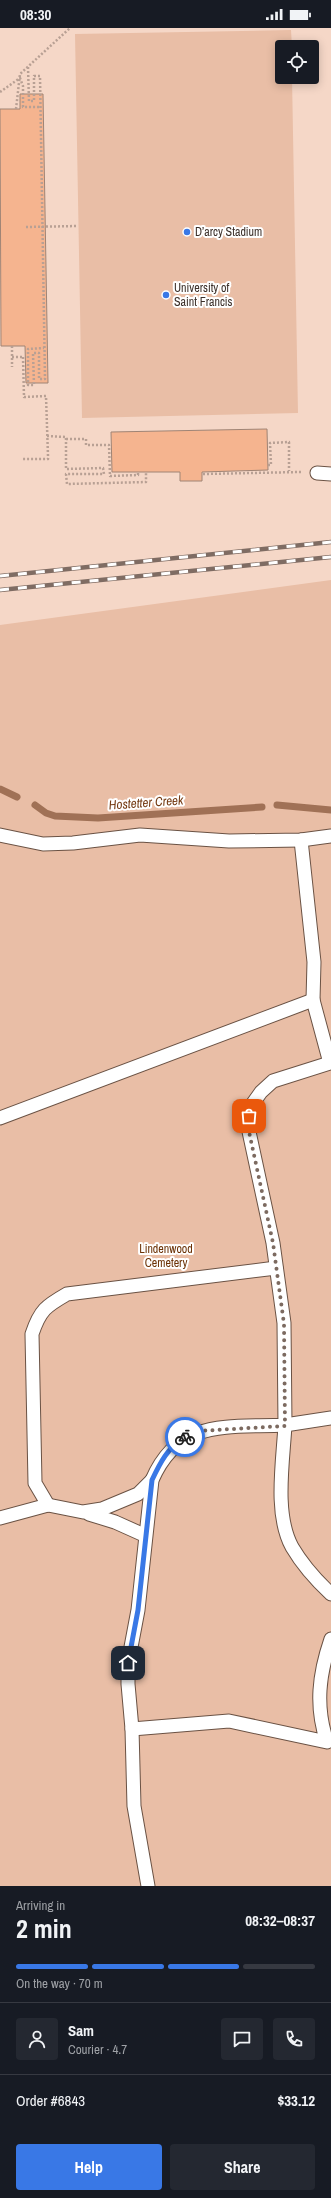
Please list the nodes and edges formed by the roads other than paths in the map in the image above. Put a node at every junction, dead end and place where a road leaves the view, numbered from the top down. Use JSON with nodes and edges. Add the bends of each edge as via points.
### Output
{"nodes":[{"id":1,"x":317,"y":473,"type":"dead end"},
{"id":2,"x":331,"y":474,"type":"edge"},
{"id":3,"x":0,"y":835,"type":"edge"},
{"id":4,"x":331,"y":836,"type":"edge"},
{"id":5,"x":301,"y":840,"type":"junction"},
{"id":6,"x":313,"y":1000,"type":"junction"},
{"id":7,"x":330,"y":1062,"type":"edge"},
{"id":8,"x":0,"y":1118,"type":"edge"},
{"id":9,"x":276,"y":1268,"type":"junction"},
{"id":10,"x":331,"y":1418,"type":"edge"},
{"id":11,"x":285,"y":1426,"type":"junction"},
{"id":12,"x":152,"y":1480,"type":"junction"},
{"id":13,"x":48,"y":1506,"type":"junction"},
{"id":14,"x":83,"y":1512,"type":"junction"},
{"id":15,"x":0,"y":1518,"type":"edge"},
{"id":16,"x":144,"y":1534,"type":"junction"},
{"id":17,"x":331,"y":1594,"type":"edge"},
{"id":18,"x":331,"y":1639,"type":"edge"},
{"id":19,"x":132,"y":1729,"type":"junction"},
{"id":20,"x":329,"y":1746,"type":"edge"},
{"id":21,"x":148,"y":1886,"type":"edge"}],
"edges":[{"from":1,"to":2,"type":"lane"},
{"from":3,"to":5,"type":"lane","via":[[43,844],[140,835],[229,841]]},
{"from":4,"to":5,"type":"lane"},
{"from":5,"to":6,"type":"lane","via":[[314,962]]},
{"from":6,"to":7,"type":"lane"},
{"from":6,"to":8,"type":"lane"},
{"from":7,"to":9,"type":"lane","via":[[273,1081],[251,1106],[248,1127]]},
{"from":9,"to":11,"type":"lane","via":[[284,1324]]},
{"from":9,"to":13,"type":"lane","via":[[67,1294],[46,1306],[32,1334],[35,1483]]},
{"from":10,"to":11,"type":"lane"},
{"from":11,"to":12,"type":"lane","via":[[198,1431],[170,1449]]},
{"from":11,"to":17,"type":"lane","via":[[282,1513],[286,1531],[292,1547]]},
{"from":12,"to":14,"type":"lane","via":[[138,1494],[121,1502]]},
{"from":12,"to":16,"type":"lane"},
{"from":13,"to":14,"type":"lane"},
{"from":13,"to":15,"type":"lane"},
{"from":14,"to":16,"type":"lane"},
{"from":16,"to":19,"type":"lane","via":[[138,1610],[128,1663]]},
{"from":18,"to":20,"type":"lane","via":[[321,1670],[319,1704],[321,1724]]},
{"from":19,"to":20,"type":"lane","via":[[230,1721]]},
{"from":19,"to":21,"type":"lane","via":[[134,1806]]}]}
